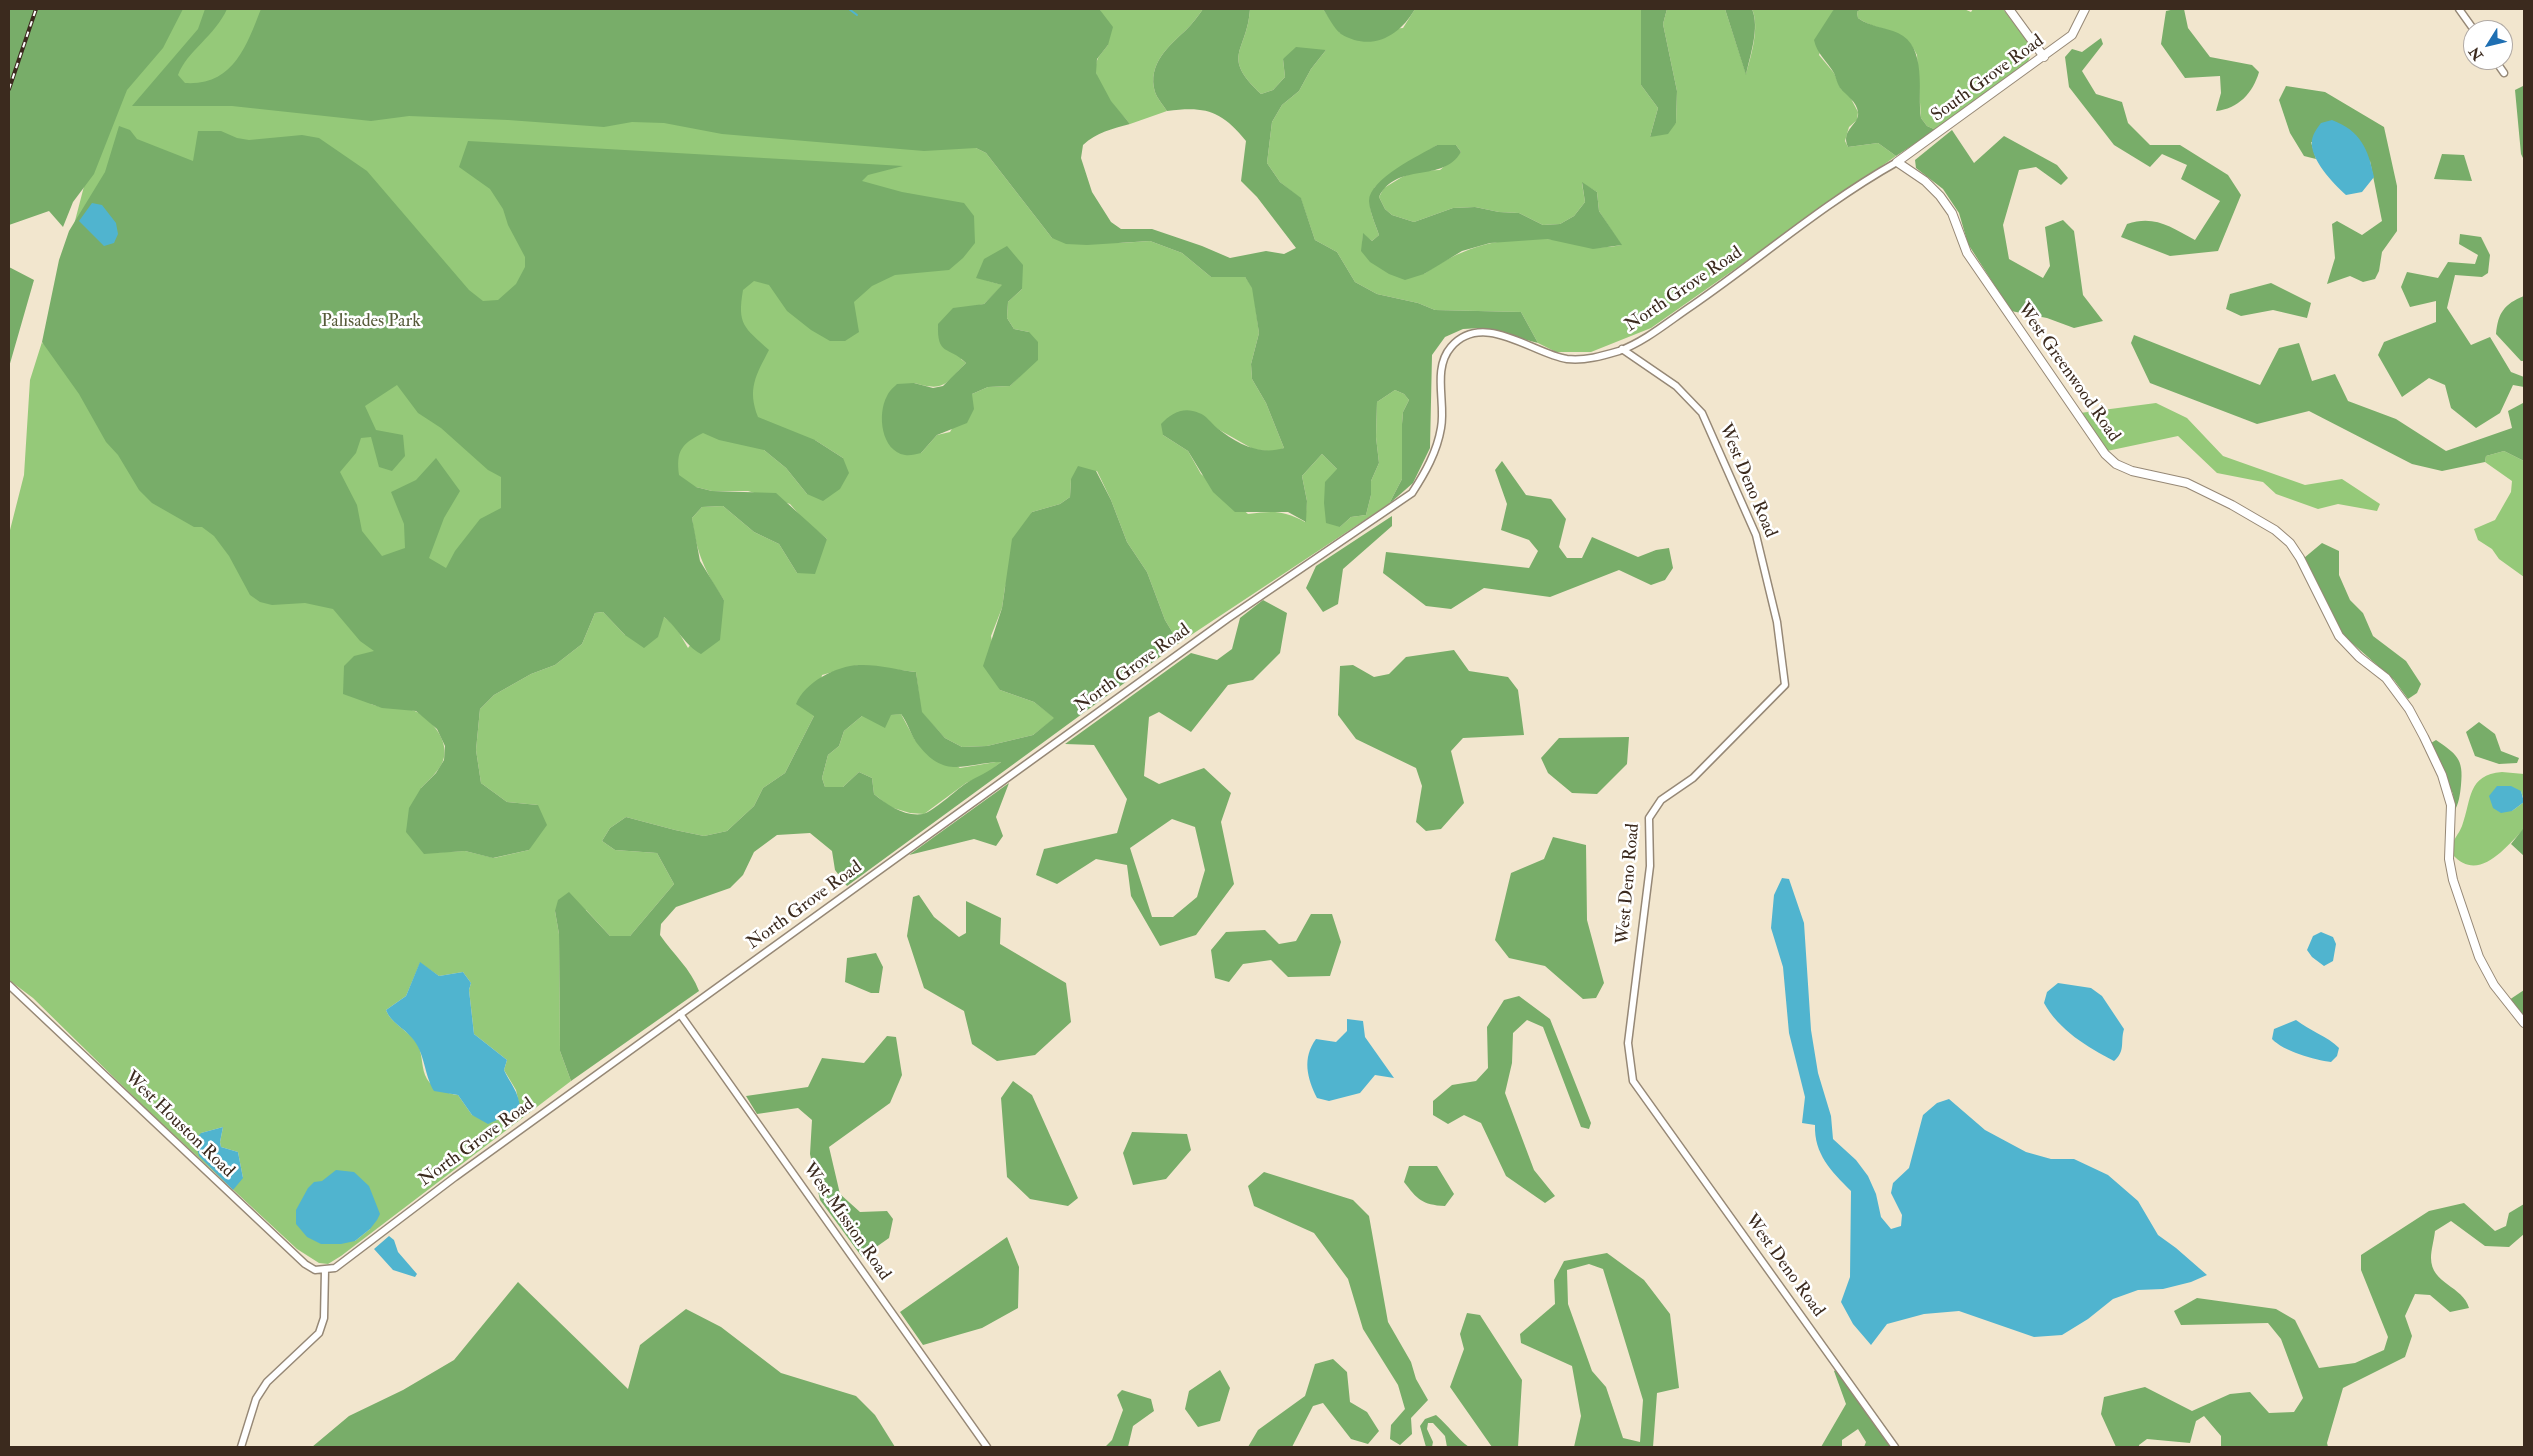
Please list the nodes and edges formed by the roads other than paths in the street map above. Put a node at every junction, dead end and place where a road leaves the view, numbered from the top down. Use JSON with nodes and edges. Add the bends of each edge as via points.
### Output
{"nodes":[{"id":1,"x":2009,"y":9,"type":"edge"},
{"id":2,"x":2084,"y":9,"type":"edge"},
{"id":3,"x":2459,"y":9,"type":"edge"},
{"id":4,"x":2467,"y":20,"type":"edge"},
{"id":5,"x":2044,"y":57,"type":"junction"},
{"id":6,"x":2502,"y":70,"type":"edge"},
{"id":7,"x":2504,"y":73,"type":"dead end"},
{"id":8,"x":1897,"y":162,"type":"junction"},
{"id":9,"x":1622,"y":349,"type":"junction"},
{"id":10,"x":9,"y":985,"type":"edge"},
{"id":11,"x":680,"y":1014,"type":"junction"},
{"id":12,"x":2524,"y":1023,"type":"edge"},
{"id":13,"x":325,"y":1270,"type":"junction"},
{"id":14,"x":241,"y":1447,"type":"edge"},
{"id":15,"x":987,"y":1447,"type":"edge"},
{"id":16,"x":1895,"y":1447,"type":"edge"}],
"edges":[{"from":1,"to":5,"type":"street"},
{"from":2,"to":5,"type":"street","name":"South Grove Road","via":[[2072,35]]},
{"from":3,"to":4,"type":"street"},
{"from":5,"to":8,"type":"street","name":"South Grove Road"},
{"from":6,"to":7,"type":"street"},
{"from":8,"to":9,"type":"street","name":"North Grove Road","via":[[1844,193],[1666,324]]},
{"from":8,"to":12,"type":"street","name":"West Greenwood Road","via":[[1940,196],[1952,213],[1967,253],[2105,454],[2116,464],[2132,471],[2187,483],[2275,530],[2290,543],[2339,636],[2386,678],[2409,709],[2428,746],[2442,775],[2450,805],[2449,859],[2476,949],[2494,985]]},
{"from":9,"to":11,"type":"street","name":"North Grove Road","via":[[1601,357],[1567,359],[1512,337],[1496,334],[1465,337],[1451,347],[1443,361],[1441,427],[1435,451],[1412,493],[1227,619]]},
{"from":9,"to":16,"type":"street","name":"West Deno Road","via":[[1676,386],[1702,413],[1756,535],[1777,622],[1785,685],[1693,778],[1661,800],[1649,818],[1650,866],[1628,1043],[1632,1081]]},
{"from":10,"to":13,"type":"street","name":"West Houston Road","via":[[305,1264],[314,1270]]},
{"from":11,"to":13,"type":"street","name":"North Grove Road","via":[[335,1268]]},
{"from":11,"to":15,"type":"street","name":"West Mission Road"},
{"from":13,"to":14,"type":"street","via":[[324,1318],[319,1333],[267,1382],[256,1399]]}]}
